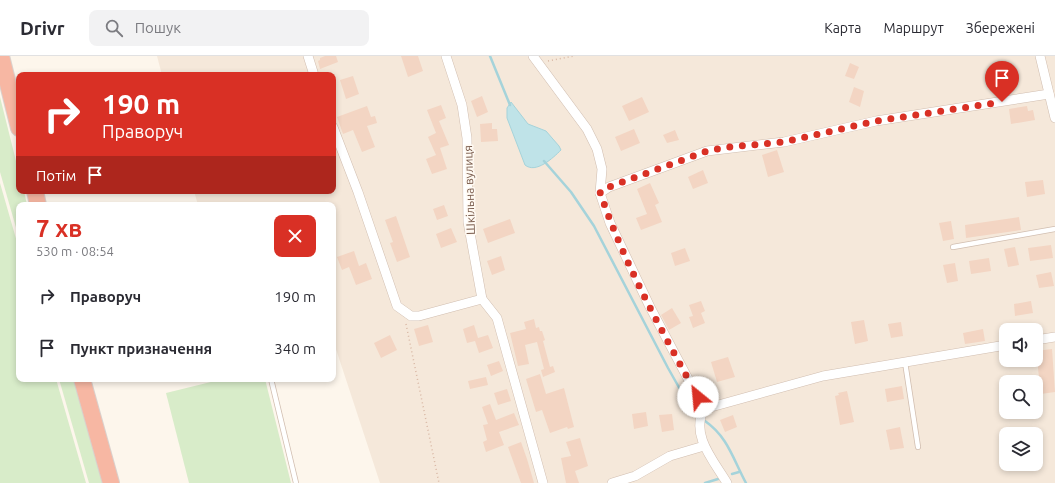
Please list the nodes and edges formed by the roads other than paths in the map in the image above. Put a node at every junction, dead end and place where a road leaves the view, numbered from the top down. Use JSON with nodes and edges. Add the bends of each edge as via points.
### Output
{"nodes":[{"id":1,"x":1,"y":56,"type":"edge"},
{"id":2,"x":308,"y":56,"type":"edge"},
{"id":3,"x":446,"y":56,"type":"edge"},
{"id":4,"x":1040,"y":56,"type":"edge"},
{"id":5,"x":535,"y":60,"type":"edge"},
{"id":6,"x":313,"y":72,"type":"edge"},
{"id":7,"x":1049,"y":94,"type":"junction"},
{"id":8,"x":16,"y":116,"type":"edge"},
{"id":9,"x":1055,"y":118,"type":"edge"},
{"id":10,"x":336,"y":135,"type":"edge"},
{"id":11,"x":600,"y":192,"type":"junction"},
{"id":12,"x":1055,"y":229,"type":"edge"},
{"id":13,"x":953,"y":247,"type":"dead end"},
{"id":14,"x":482,"y":299,"type":"junction"},
{"id":15,"x":1055,"y":337,"type":"edge"},
{"id":16,"x":1043,"y":339,"type":"edge"},
{"id":17,"x":999,"y":346,"type":"edge"},
{"id":18,"x":905,"y":362,"type":"junction"},
{"id":19,"x":83,"y":382,"type":"edge"},
{"id":20,"x":272,"y":382,"type":"edge"},
{"id":21,"x":704,"y":409,"type":"junction"},
{"id":22,"x":704,"y":446,"type":"junction"},
{"id":23,"x":918,"y":448,"type":"dead end"},
{"id":24,"x":111,"y":483,"type":"edge"},
{"id":25,"x":296,"y":483,"type":"edge"},
{"id":26,"x":543,"y":483,"type":"edge"},
{"id":27,"x":612,"y":483,"type":"edge"},
{"id":28,"x":727,"y":483,"type":"edge"}],
"edges":[{"from":1,"to":8,"type":"highway"},
{"from":2,"to":6,"type":"street"},
{"from":3,"to":14,"type":"street","name":"Шкільна вулиця","via":[[462,105],[467,138],[468,222]]},
{"from":4,"to":7,"type":"street"},
{"from":5,"to":11,"type":"street","via":[[597,149],[602,168]]},
{"from":7,"to":9,"type":"street"},
{"from":7,"to":11,"type":"street","via":[[876,121],[784,142],[707,151]]},
{"from":10,"to":14,"type":"street","via":[[397,306],[411,316],[419,316]]},
{"from":11,"to":21,"type":"street","via":[[610,223],[650,307]]},
{"from":12,"to":13,"type":"lane"},
{"from":14,"to":26,"type":"street","name":"Шкільна вулиця","via":[[497,318]]},
{"from":15,"to":16,"type":"street"},
{"from":17,"to":18,"type":"street"},
{"from":18,"to":21,"type":"street","via":[[823,376]]},
{"from":18,"to":23,"type":"lane"},
{"from":19,"to":24,"type":"highway"},
{"from":20,"to":25,"type":"lane"},
{"from":21,"to":22,"type":"street","via":[[699,419],[699,427]]},
{"from":22,"to":27,"type":"street","via":[[670,456],[635,476]]},
{"from":22,"to":28,"type":"street"}]}
